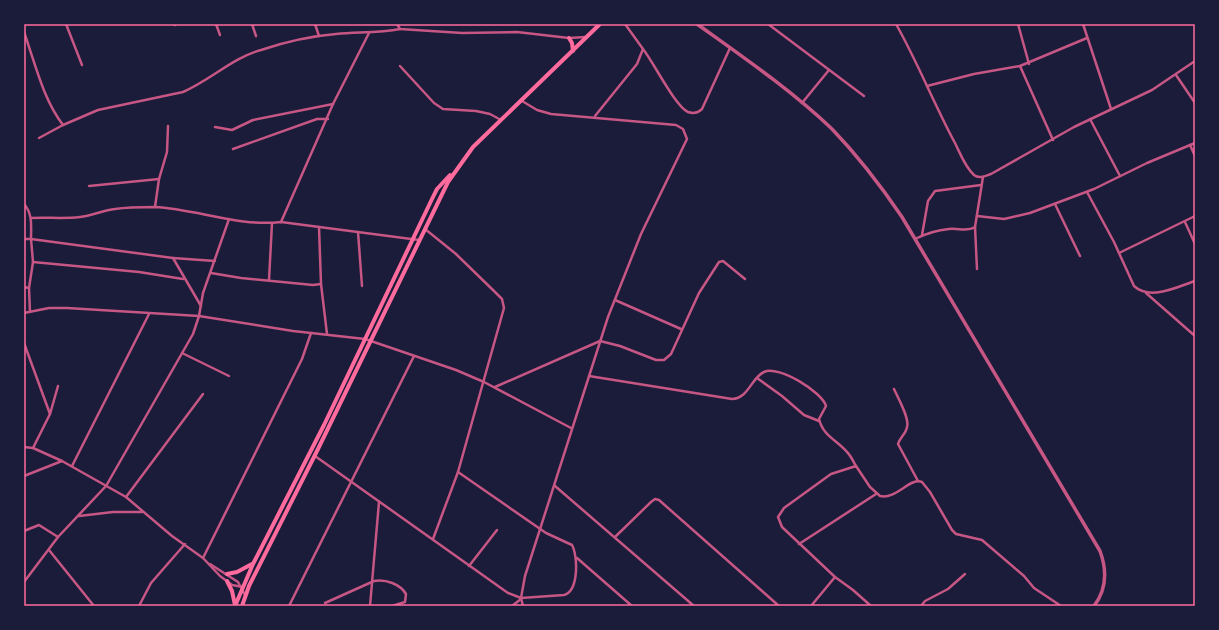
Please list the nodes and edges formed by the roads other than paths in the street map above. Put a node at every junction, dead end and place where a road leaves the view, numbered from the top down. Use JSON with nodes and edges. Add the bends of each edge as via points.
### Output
{"nodes":[{"id":1,"x":66,"y":24,"type":"edge"},
{"id":2,"x":216,"y":24,"type":"edge"},
{"id":3,"x":252,"y":24,"type":"edge"},
{"id":4,"x":315,"y":24,"type":"edge"},
{"id":5,"x":397,"y":24,"type":"edge"},
{"id":6,"x":600,"y":24,"type":"edge"},
{"id":7,"x":625,"y":24,"type":"edge"},
{"id":8,"x":697,"y":24,"type":"edge"},
{"id":9,"x":768,"y":24,"type":"edge"},
{"id":10,"x":896,"y":24,"type":"edge"},
{"id":11,"x":1018,"y":24,"type":"edge"},
{"id":12,"x":1083,"y":24,"type":"edge"},
{"id":13,"x":400,"y":29,"type":"junction"},
{"id":14,"x":24,"y":32,"type":"edge"},
{"id":15,"x":369,"y":33,"type":"junction"},
{"id":16,"x":220,"y":34,"type":"dead end"},
{"id":17,"x":256,"y":36,"type":"dead end"},
{"id":18,"x":318,"y":36,"type":"junction"},
{"id":19,"x":586,"y":37,"type":"junction"},
{"id":20,"x":569,"y":38,"type":"junction"},
{"id":21,"x":1087,"y":38,"type":"junction"},
{"id":22,"x":730,"y":48,"type":"junction"},
{"id":23,"x":643,"y":49,"type":"junction"},
{"id":24,"x":573,"y":51,"type":"junction"},
{"id":25,"x":1195,"y":61,"type":"edge"},
{"id":26,"x":1029,"y":64,"type":"junction"},
{"id":27,"x":82,"y":65,"type":"dead end"},
{"id":28,"x":400,"y":66,"type":"dead end"},
{"id":29,"x":1020,"y":66,"type":"junction"},
{"id":30,"x":829,"y":70,"type":"junction"},
{"id":31,"x":1176,"y":75,"type":"junction"},
{"id":32,"x":927,"y":86,"type":"junction"},
{"id":33,"x":864,"y":96,"type":"dead end"},
{"id":34,"x":522,"y":101,"type":"junction"},
{"id":35,"x":802,"y":103,"type":"junction"},
{"id":36,"x":1195,"y":103,"type":"edge"},
{"id":37,"x":333,"y":104,"type":"junction"},
{"id":38,"x":1111,"y":109,"type":"junction"},
{"id":39,"x":594,"y":117,"type":"junction"},
{"id":40,"x":328,"y":118,"type":"junction"},
{"id":41,"x":1090,"y":119,"type":"junction"},
{"id":42,"x":501,"y":121,"type":"junction"},
{"id":43,"x":63,"y":125,"type":"junction"},
{"id":44,"x":168,"y":126,"type":"dead end"},
{"id":45,"x":215,"y":127,"type":"dead end"},
{"id":46,"x":39,"y":138,"type":"dead end"},
{"id":47,"x":1053,"y":140,"type":"junction"},
{"id":48,"x":1195,"y":143,"type":"edge"},
{"id":49,"x":1190,"y":145,"type":"junction"},
{"id":50,"x":233,"y":149,"type":"dead end"},
{"id":51,"x":1195,"y":156,"type":"edge"},
{"id":52,"x":454,"y":171,"type":"junction"},
{"id":53,"x":983,"y":176,"type":"junction"},
{"id":54,"x":1120,"y":176,"type":"junction"},
{"id":55,"x":159,"y":179,"type":"junction"},
{"id":56,"x":981,"y":185,"type":"junction"},
{"id":57,"x":88,"y":186,"type":"dead end"},
{"id":58,"x":1087,"y":192,"type":"junction"},
{"id":59,"x":24,"y":204,"type":"edge"},
{"id":60,"x":1055,"y":204,"type":"junction"},
{"id":61,"x":155,"y":207,"type":"junction"},
{"id":62,"x":977,"y":216,"type":"junction"},
{"id":63,"x":1195,"y":216,"type":"edge"},
{"id":64,"x":31,"y":218,"type":"junction"},
{"id":65,"x":229,"y":219,"type":"junction"},
{"id":66,"x":281,"y":222,"type":"junction"},
{"id":67,"x":1185,"y":222,"type":"junction"},
{"id":68,"x":272,"y":223,"type":"junction"},
{"id":69,"x":320,"y":227,"type":"junction"},
{"id":70,"x":975,"y":227,"type":"junction"},
{"id":71,"x":425,"y":229,"type":"junction"},
{"id":72,"x":358,"y":232,"type":"junction"},
{"id":73,"x":922,"y":235,"type":"junction"},
{"id":74,"x":413,"y":238,"type":"junction"},
{"id":75,"x":24,"y":239,"type":"edge"},
{"id":76,"x":31,"y":239,"type":"junction"},
{"id":77,"x":915,"y":239,"type":"junction"},
{"id":78,"x":419,"y":240,"type":"junction"},
{"id":79,"x":1195,"y":244,"type":"edge"},
{"id":80,"x":1119,"y":253,"type":"junction"},
{"id":81,"x":1080,"y":256,"type":"dead end"},
{"id":82,"x":173,"y":258,"type":"junction"},
{"id":83,"x":215,"y":261,"type":"junction"},
{"id":84,"x":33,"y":262,"type":"junction"},
{"id":85,"x":977,"y":269,"type":"dead end"},
{"id":86,"x":211,"y":273,"type":"junction"},
{"id":87,"x":183,"y":279,"type":"junction"},
{"id":88,"x":745,"y":279,"type":"dead end"},
{"id":89,"x":269,"y":280,"type":"junction"},
{"id":90,"x":1195,"y":281,"type":"edge"},
{"id":91,"x":321,"y":284,"type":"junction"},
{"id":92,"x":362,"y":286,"type":"dead end"},
{"id":93,"x":24,"y":287,"type":"edge"},
{"id":94,"x":29,"y":288,"type":"junction"},
{"id":95,"x":1146,"y":292,"type":"junction"},
{"id":96,"x":615,"y":300,"type":"junction"},
{"id":97,"x":201,"y":306,"type":"junction"},
{"id":98,"x":30,"y":312,"type":"junction"},
{"id":99,"x":24,"y":313,"type":"edge"},
{"id":100,"x":149,"y":314,"type":"junction"},
{"id":101,"x":199,"y":316,"type":"junction"},
{"id":102,"x":681,"y":329,"type":"junction"},
{"id":103,"x":310,"y":333,"type":"junction"},
{"id":104,"x":327,"y":334,"type":"junction"},
{"id":105,"x":1195,"y":336,"type":"edge"},
{"id":106,"x":367,"y":340,"type":"junction"},
{"id":107,"x":600,"y":341,"type":"junction"},
{"id":108,"x":24,"y":343,"type":"edge"},
{"id":109,"x":182,"y":353,"type":"junction"},
{"id":110,"x":414,"y":356,"type":"junction"},
{"id":111,"x":229,"y":376,"type":"dead end"},
{"id":112,"x":589,"y":376,"type":"junction"},
{"id":113,"x":757,"y":378,"type":"junction"},
{"id":114,"x":484,"y":382,"type":"junction"},
{"id":115,"x":58,"y":386,"type":"dead end"},
{"id":116,"x":495,"y":387,"type":"junction"},
{"id":117,"x":894,"y":389,"type":"dead end"},
{"id":118,"x":203,"y":394,"type":"dead end"},
{"id":119,"x":50,"y":414,"type":"junction"},
{"id":120,"x":819,"y":421,"type":"junction"},
{"id":121,"x":571,"y":428,"type":"junction"},
{"id":122,"x":24,"y":447,"type":"edge"},
{"id":123,"x":33,"y":448,"type":"junction"},
{"id":124,"x":315,"y":456,"type":"junction"},
{"id":125,"x":62,"y":461,"type":"junction"},
{"id":126,"x":72,"y":466,"type":"junction"},
{"id":127,"x":856,"y":466,"type":"junction"},
{"id":128,"x":458,"y":472,"type":"junction"},
{"id":129,"x":24,"y":476,"type":"edge"},
{"id":130,"x":918,"y":481,"type":"junction"},
{"id":131,"x":351,"y":483,"type":"junction"},
{"id":132,"x":106,"y":486,"type":"junction"},
{"id":133,"x":555,"y":486,"type":"junction"},
{"id":134,"x":876,"y":494,"type":"junction"},
{"id":135,"x":126,"y":497,"type":"junction"},
{"id":136,"x":379,"y":502,"type":"junction"},
{"id":137,"x":143,"y":512,"type":"junction"},
{"id":138,"x":79,"y":516,"type":"junction"},
{"id":139,"x":541,"y":529,"type":"junction"},
{"id":140,"x":497,"y":530,"type":"dead end"},
{"id":141,"x":24,"y":531,"type":"edge"},
{"id":142,"x":615,"y":537,"type":"junction"},
{"id":143,"x":58,"y":538,"type":"junction"},
{"id":144,"x":433,"y":540,"type":"junction"},
{"id":145,"x":185,"y":544,"type":"junction"},
{"id":146,"x":799,"y":544,"type":"junction"},
{"id":147,"x":49,"y":550,"type":"junction"},
{"id":148,"x":203,"y":558,"type":"junction"},
{"id":149,"x":577,"y":558,"type":"junction"},
{"id":150,"x":209,"y":564,"type":"junction"},
{"id":151,"x":253,"y":564,"type":"junction"},
{"id":152,"x":469,"y":566,"type":"junction"},
{"id":153,"x":227,"y":574,"type":"junction"},
{"id":154,"x":966,"y":574,"type":"dead end"},
{"id":155,"x":835,"y":577,"type":"junction"},
{"id":156,"x":227,"y":581,"type":"junction"},
{"id":157,"x":374,"y":581,"type":"junction"},
{"id":158,"x":24,"y":582,"type":"edge"},
{"id":159,"x":249,"y":586,"type":"junction"},
{"id":160,"x":242,"y":587,"type":"junction"},
{"id":161,"x":245,"y":596,"type":"junction"},
{"id":162,"x":521,"y":598,"type":"junction"},
{"id":163,"x":325,"y":603,"type":"dead end"},
{"id":164,"x":94,"y":606,"type":"edge"},
{"id":165,"x":139,"y":606,"type":"edge"},
{"id":166,"x":235,"y":606,"type":"edge"},
{"id":167,"x":242,"y":606,"type":"edge"},
{"id":168,"x":289,"y":606,"type":"edge"},
{"id":169,"x":370,"y":606,"type":"edge"},
{"id":170,"x":392,"y":606,"type":"edge"},
{"id":171,"x":512,"y":606,"type":"edge"},
{"id":172,"x":523,"y":606,"type":"edge"},
{"id":173,"x":632,"y":606,"type":"edge"},
{"id":174,"x":694,"y":606,"type":"edge"},
{"id":175,"x":779,"y":606,"type":"edge"},
{"id":176,"x":811,"y":606,"type":"edge"},
{"id":177,"x":871,"y":606,"type":"edge"},
{"id":178,"x":921,"y":606,"type":"edge"},
{"id":179,"x":1061,"y":606,"type":"edge"},
{"id":180,"x":1094,"y":606,"type":"edge"}],
"edges":[{"from":1,"to":27,"type":"street"},
{"from":2,"to":16,"type":"street"},
{"from":3,"to":17,"type":"street"},
{"from":4,"to":18,"type":"street"},
{"from":5,"to":13,"type":"street"},
{"from":6,"to":19,"type":"main road"},
{"from":7,"to":23,"type":"street"},
{"from":8,"to":22,"type":"street"},
{"from":9,"to":30,"type":"street"},
{"from":10,"to":32,"type":"street"},
{"from":11,"to":26,"type":"street"},
{"from":12,"to":21,"type":"street"},
{"from":13,"to":15,"type":"street"},
{"from":13,"to":20,"type":"street","via":[[462,33],[517,32]]},
{"from":14,"to":43,"type":"street","via":[[46,95],[55,115]]},
{"from":15,"to":18,"type":"street"},
{"from":15,"to":37,"type":"street"},
{"from":18,"to":43,"type":"street","via":[[260,50],[239,58],[183,92],[98,110]]},
{"from":19,"to":20,"type":"street"},
{"from":19,"to":24,"type":"main road"},
{"from":20,"to":24,"type":"main road"},
{"from":21,"to":26,"type":"street"},
{"from":21,"to":38,"type":"street"},
{"from":22,"to":23,"type":"street","via":[[702,109],[694,113],[688,112],[679,104]]},
{"from":22,"to":35,"type":"street"},
{"from":23,"to":39,"type":"street","via":[[637,64]]},
{"from":24,"to":34,"type":"main road"},
{"from":25,"to":31,"type":"street"},
{"from":26,"to":29,"type":"street"},
{"from":28,"to":42,"type":"street","via":[[442,109],[476,111],[490,114]]},
{"from":29,"to":32,"type":"street"},
{"from":29,"to":47,"type":"street"},
{"from":30,"to":33,"type":"street"},
{"from":30,"to":35,"type":"street"},
{"from":31,"to":36,"type":"street"},
{"from":31,"to":38,"type":"street","via":[[1152,90]]},
{"from":32,"to":53,"type":"street","via":[[968,168],[974,175]]},
{"from":34,"to":39,"type":"street","via":[[537,110],[551,114]]},
{"from":34,"to":42,"type":"main road"},
{"from":35,"to":77,"type":"street","via":[[832,130],[863,164]]},
{"from":37,"to":40,"type":"street"},
{"from":37,"to":45,"type":"street","via":[[259,119],[232,130]]},
{"from":38,"to":41,"type":"street"},
{"from":39,"to":96,"type":"street","via":[[676,125],[683,129],[687,139],[641,234]]},
{"from":40,"to":50,"type":"street","via":[[312,120]]},
{"from":40,"to":66,"type":"street"},
{"from":41,"to":47,"type":"street"},
{"from":41,"to":54,"type":"street"},
{"from":42,"to":52,"type":"main road"},
{"from":43,"to":46,"type":"street"},
{"from":44,"to":55,"type":"street","via":[[168,152]]},
{"from":47,"to":53,"type":"street"},
{"from":48,"to":49,"type":"street"},
{"from":49,"to":51,"type":"street"},
{"from":49,"to":54,"type":"street"},
{"from":52,"to":71,"type":"main road"},
{"from":52,"to":74,"type":"main road","via":[[437,189]]},
{"from":53,"to":56,"type":"street"},
{"from":54,"to":58,"type":"street"},
{"from":55,"to":57,"type":"street"},
{"from":55,"to":61,"type":"street"},
{"from":56,"to":62,"type":"street"},
{"from":56,"to":73,"type":"street","via":[[936,191],[928,201]]},
{"from":58,"to":60,"type":"street"},
{"from":58,"to":80,"type":"street"},
{"from":59,"to":64,"type":"street"},
{"from":60,"to":62,"type":"street","via":[[1014,218]]},
{"from":60,"to":81,"type":"street"},
{"from":61,"to":64,"type":"street","via":[[116,209],[82,217]]},
{"from":61,"to":65,"type":"street"},
{"from":62,"to":70,"type":"street"},
{"from":63,"to":67,"type":"street"},
{"from":64,"to":76,"type":"street"},
{"from":65,"to":68,"type":"street"},
{"from":65,"to":83,"type":"street"},
{"from":66,"to":68,"type":"street"},
{"from":66,"to":69,"type":"street"},
{"from":67,"to":79,"type":"street"},
{"from":67,"to":80,"type":"street"},
{"from":68,"to":89,"type":"street"},
{"from":69,"to":72,"type":"street"},
{"from":69,"to":91,"type":"street"},
{"from":70,"to":73,"type":"street"},
{"from":70,"to":85,"type":"street"},
{"from":71,"to":78,"type":"main road"},
{"from":71,"to":114,"type":"street","via":[[456,254],[502,299],[504,308]]},
{"from":72,"to":74,"type":"street"},
{"from":72,"to":92,"type":"street"},
{"from":73,"to":77,"type":"street"},
{"from":74,"to":78,"type":"street"},
{"from":74,"to":106,"type":"main road"},
{"from":75,"to":76,"type":"street"},
{"from":76,"to":82,"type":"street"},
{"from":76,"to":84,"type":"street"},
{"from":77,"to":180,"type":"street","via":[[1100,551],[1105,563],[1105,586]]},
{"from":78,"to":106,"type":"main road"},
{"from":80,"to":95,"type":"street","via":[[1134,286]]},
{"from":82,"to":83,"type":"street"},
{"from":82,"to":87,"type":"street"},
{"from":83,"to":86,"type":"street"},
{"from":84,"to":87,"type":"street","via":[[139,272]]},
{"from":84,"to":94,"type":"street"},
{"from":86,"to":89,"type":"street"},
{"from":86,"to":97,"type":"street"},
{"from":87,"to":97,"type":"street"},
{"from":88,"to":102,"type":"street","via":[[728,264],[719,262],[699,293]]},
{"from":89,"to":91,"type":"street"},
{"from":90,"to":95,"type":"street","via":[[1160,292]]},
{"from":91,"to":104,"type":"street"},
{"from":93,"to":94,"type":"street"},
{"from":94,"to":98,"type":"street"},
{"from":95,"to":105,"type":"street"},
{"from":96,"to":102,"type":"street"},
{"from":96,"to":107,"type":"street"},
{"from":97,"to":101,"type":"street"},
{"from":98,"to":99,"type":"street"},
{"from":98,"to":100,"type":"street","via":[[67,308]]},
{"from":100,"to":101,"type":"street"},
{"from":100,"to":126,"type":"street"},
{"from":101,"to":103,"type":"street"},
{"from":101,"to":109,"type":"street","via":[[193,334]]},
{"from":102,"to":107,"type":"street","via":[[671,354],[662,360]]},
{"from":103,"to":104,"type":"street"},
{"from":103,"to":148,"type":"street","via":[[302,359]]},
{"from":104,"to":106,"type":"street"},
{"from":106,"to":110,"type":"street"},
{"from":106,"to":124,"type":"main road"},
{"from":106,"to":151,"type":"main road"},
{"from":107,"to":112,"type":"street"},
{"from":107,"to":116,"type":"street"},
{"from":108,"to":119,"type":"street"},
{"from":109,"to":111,"type":"street"},
{"from":109,"to":132,"type":"street"},
{"from":110,"to":114,"type":"street"},
{"from":110,"to":131,"type":"street"},
{"from":112,"to":113,"type":"street","via":[[732,399],[743,395]]},
{"from":112,"to":121,"type":"street"},
{"from":113,"to":120,"type":"street","via":[[804,415]]},
{"from":113,"to":120,"type":"street","via":[[765,371],[774,370],[806,385],[826,404]]},
{"from":114,"to":116,"type":"street"},
{"from":114,"to":128,"type":"street"},
{"from":115,"to":119,"type":"street"},
{"from":116,"to":121,"type":"street"},
{"from":117,"to":130,"type":"street","via":[[908,422],[907,430],[898,444]]},
{"from":118,"to":135,"type":"street"},
{"from":119,"to":123,"type":"street"},
{"from":120,"to":127,"type":"street","via":[[828,436],[848,453]]},
{"from":121,"to":133,"type":"street"},
{"from":122,"to":123,"type":"street"},
{"from":123,"to":125,"type":"street"},
{"from":124,"to":131,"type":"street"},
{"from":124,"to":159,"type":"main road"},
{"from":125,"to":126,"type":"street"},
{"from":125,"to":129,"type":"street"},
{"from":126,"to":132,"type":"street"},
{"from":127,"to":134,"type":"street"},
{"from":127,"to":146,"type":"street","via":[[831,474],[780,512],[780,525]]},
{"from":128,"to":139,"type":"street"},
{"from":128,"to":144,"type":"street"},
{"from":130,"to":134,"type":"street","via":[[889,497]]},
{"from":130,"to":179,"type":"street","via":[[926,486],[952,530],[962,536],[982,540],[1024,576],[1034,588]]},
{"from":131,"to":136,"type":"street"},
{"from":131,"to":168,"type":"street"},
{"from":132,"to":135,"type":"street"},
{"from":132,"to":138,"type":"street"},
{"from":133,"to":139,"type":"street"},
{"from":133,"to":142,"type":"street"},
{"from":134,"to":146,"type":"street"},
{"from":135,"to":137,"type":"street"},
{"from":136,"to":144,"type":"street"},
{"from":136,"to":157,"type":"street"},
{"from":137,"to":138,"type":"street"},
{"from":137,"to":145,"type":"street"},
{"from":138,"to":143,"type":"street"},
{"from":139,"to":149,"type":"street","via":[[569,542]]},
{"from":139,"to":162,"type":"street","via":[[525,576]]},
{"from":140,"to":152,"type":"street"},
{"from":141,"to":143,"type":"street","via":[[39,525]]},
{"from":142,"to":174,"type":"street"},
{"from":142,"to":175,"type":"street","via":[[651,502],[655,499],[660,500]]},
{"from":143,"to":147,"type":"street"},
{"from":144,"to":152,"type":"street"},
{"from":145,"to":148,"type":"street"},
{"from":145,"to":165,"type":"street","via":[[151,583]]},
{"from":146,"to":155,"type":"street"},
{"from":147,"to":158,"type":"street"},
{"from":147,"to":164,"type":"street"},
{"from":148,"to":150,"type":"street"},
{"from":149,"to":162,"type":"street","via":[[570,593]]},
{"from":149,"to":173,"type":"street"},
{"from":150,"to":153,"type":"street"},
{"from":150,"to":156,"type":"street"},
{"from":151,"to":153,"type":"main road"},
{"from":151,"to":160,"type":"main road"},
{"from":152,"to":162,"type":"street","via":[[502,590]]},
{"from":153,"to":160,"type":"street"},
{"from":154,"to":178,"type":"street"},
{"from":155,"to":176,"type":"street"},
{"from":155,"to":177,"type":"street"},
{"from":156,"to":160,"type":"street"},
{"from":156,"to":166,"type":"main road"},
{"from":157,"to":163,"type":"street"},
{"from":157,"to":169,"type":"street"},
{"from":157,"to":170,"type":"street","via":[[387,581],[405,592],[405,602]]},
{"from":159,"to":160,"type":"street"},
{"from":159,"to":161,"type":"main road"},
{"from":160,"to":161,"type":"street"},
{"from":160,"to":166,"type":"main road"},
{"from":161,"to":167,"type":"main road"},
{"from":162,"to":171,"type":"street"},
{"from":162,"to":172,"type":"street"}]}
